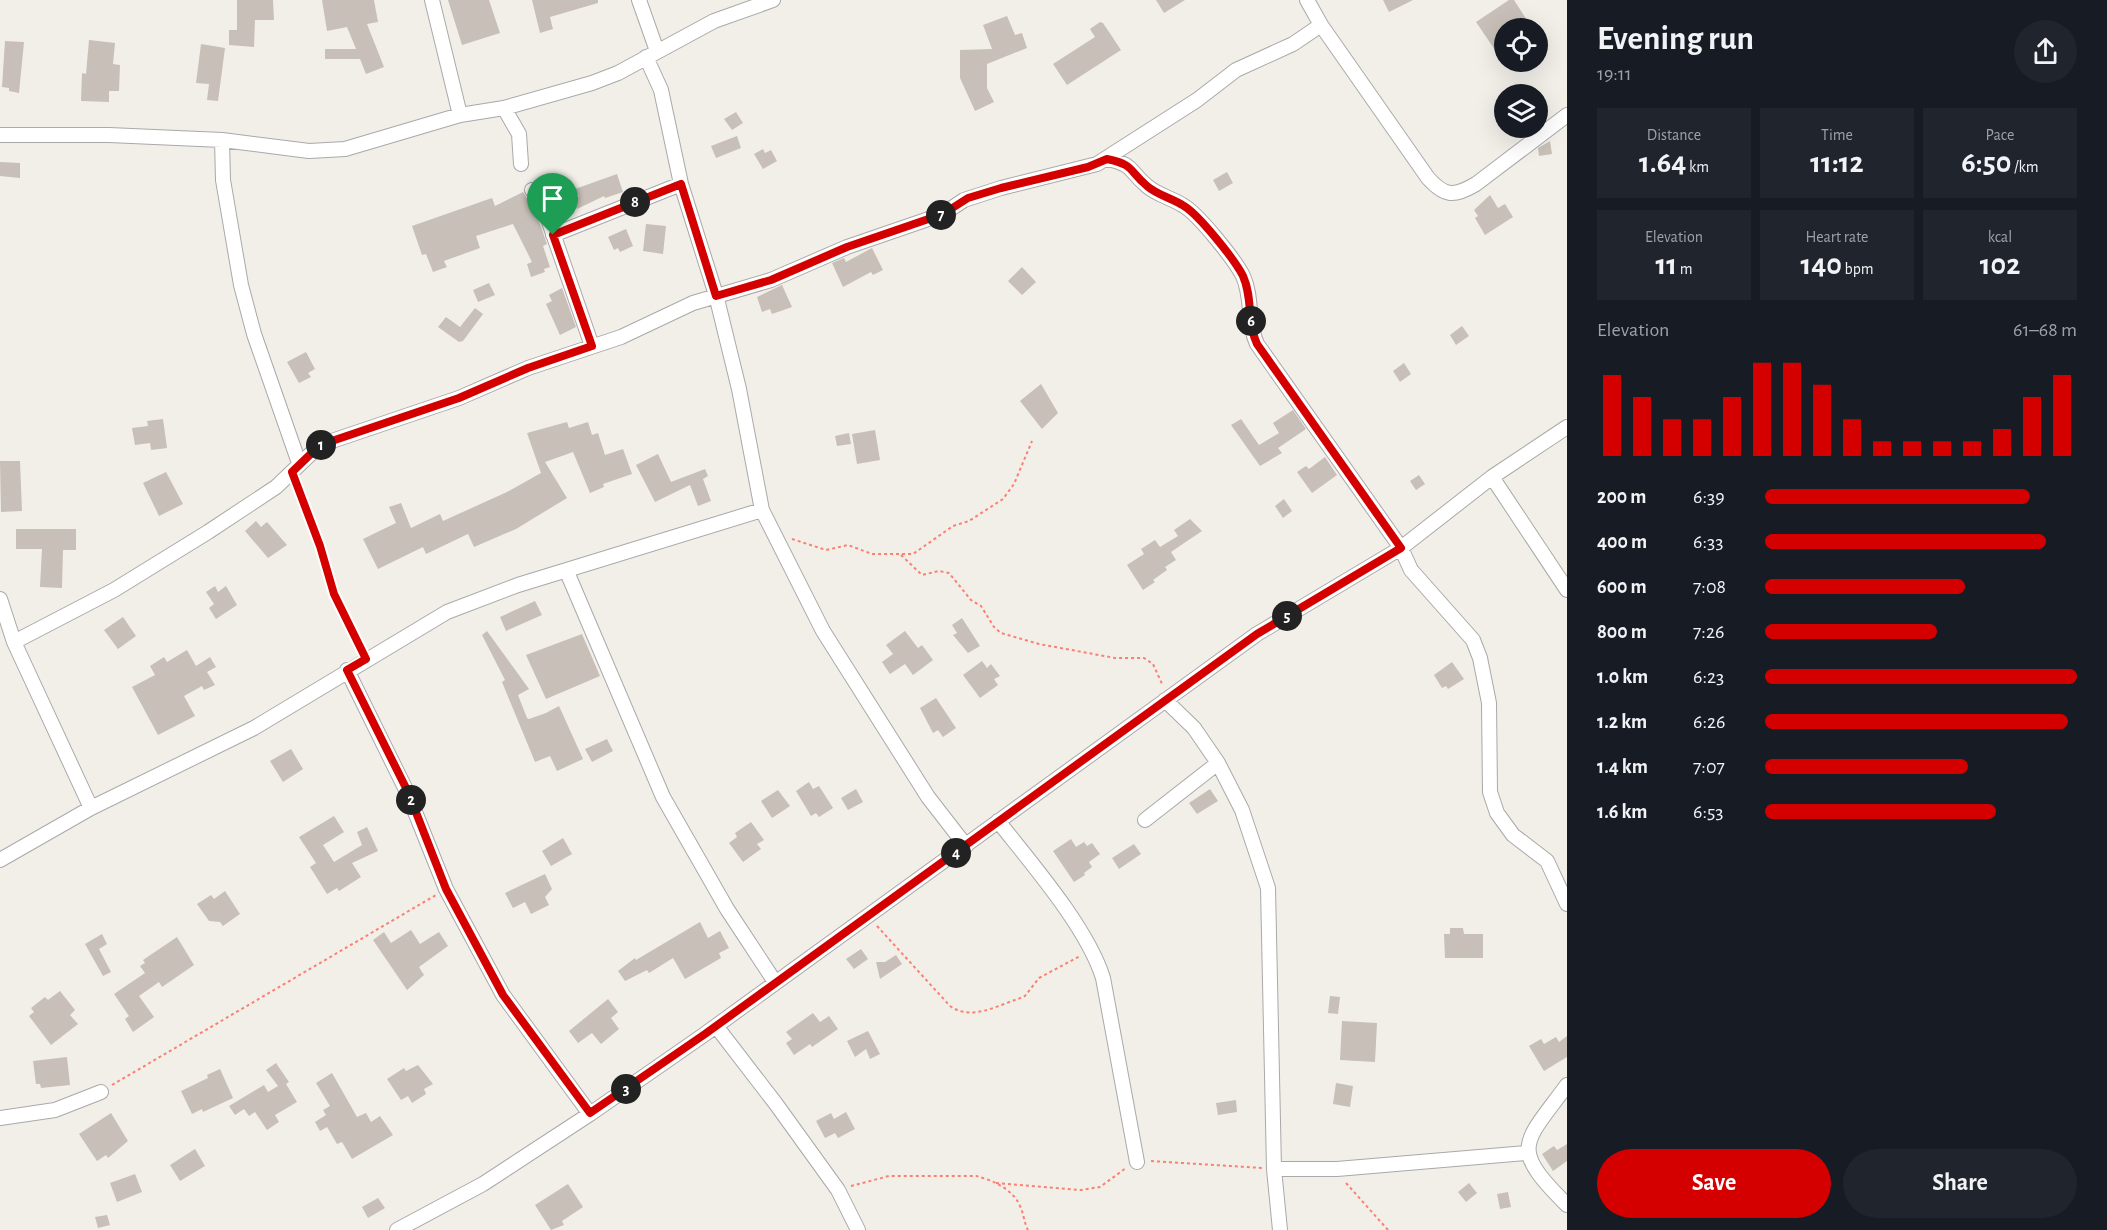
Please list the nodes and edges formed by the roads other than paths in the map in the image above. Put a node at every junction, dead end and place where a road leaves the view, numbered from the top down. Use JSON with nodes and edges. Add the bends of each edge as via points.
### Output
{"nodes":[{"id":1,"x":432,"y":0,"type":"edge"},
{"id":2,"x":639,"y":0,"type":"edge"},
{"id":3,"x":773,"y":0,"type":"edge"},
{"id":4,"x":1307,"y":0,"type":"edge"},
{"id":5,"x":1321,"y":24,"type":"junction"},
{"id":6,"x":651,"y":54,"type":"junction"},
{"id":7,"x":504,"y":108,"type":"junction"},
{"id":8,"x":460,"y":115,"type":"junction"},
{"id":9,"x":1567,"y":115,"type":"edge"},
{"id":10,"x":0,"y":135,"type":"edge"},
{"id":11,"x":222,"y":141,"type":"junction"},
{"id":12,"x":1107,"y":159,"type":"junction"},
{"id":13,"x":521,"y":164,"type":"dead end"},
{"id":14,"x":681,"y":184,"type":"junction"},
{"id":15,"x":532,"y":190,"type":"dead end"},
{"id":16,"x":553,"y":235,"type":"junction"},
{"id":17,"x":716,"y":296,"type":"junction"},
{"id":18,"x":592,"y":346,"type":"junction"},
{"id":19,"x":1567,"y":428,"type":"edge"},
{"id":20,"x":296,"y":467,"type":"junction"},
{"id":21,"x":1492,"y":477,"type":"junction"},
{"id":22,"x":762,"y":510,"type":"junction"},
{"id":23,"x":1401,"y":548,"type":"junction"},
{"id":24,"x":567,"y":572,"type":"junction"},
{"id":25,"x":1567,"y":590,"type":"edge"},
{"id":26,"x":0,"y":599,"type":"edge"},
{"id":27,"x":14,"y":642,"type":"junction"},
{"id":28,"x":347,"y":670,"type":"junction"},
{"id":29,"x":1166,"y":699,"type":"junction"},
{"id":30,"x":1218,"y":763,"type":"junction"},
{"id":31,"x":91,"y":808,"type":"junction"},
{"id":32,"x":1145,"y":820,"type":"dead end"},
{"id":33,"x":998,"y":821,"type":"junction"},
{"id":34,"x":966,"y":846,"type":"junction"},
{"id":35,"x":0,"y":860,"type":"edge"},
{"id":36,"x":1567,"y":904,"type":"edge"},
{"id":37,"x":775,"y":982,"type":"junction"},
{"id":38,"x":716,"y":1026,"type":"junction"},
{"id":39,"x":1567,"y":1085,"type":"edge"},
{"id":40,"x":100,"y":1092,"type":"road end"},
{"id":41,"x":590,"y":1113,"type":"junction"},
{"id":42,"x":0,"y":1118,"type":"edge"},
{"id":43,"x":1527,"y":1153,"type":"junction"},
{"id":44,"x":1137,"y":1162,"type":"dead end"},
{"id":45,"x":1274,"y":1169,"type":"junction"},
{"id":46,"x":1567,"y":1205,"type":"edge"},
{"id":47,"x":397,"y":1230,"type":"edge"},
{"id":48,"x":858,"y":1230,"type":"edge"},
{"id":49,"x":1280,"y":1230,"type":"edge"}],
"edges":[{"from":1,"to":8,"type":"street"},
{"from":2,"to":6,"type":"street"},
{"from":3,"to":6,"type":"street","via":[[714,21]]},
{"from":4,"to":5,"type":"street"},
{"from":5,"to":9,"type":"street","via":[[1428,178],[1442,192],[1463,192],[1476,184]]},
{"from":5,"to":12,"type":"street","via":[[1293,44],[1236,70]]},
{"from":6,"to":7,"type":"street","via":[[618,73]]},
{"from":6,"to":14,"type":"street"},
{"from":7,"to":8,"type":"street"},
{"from":7,"to":13,"type":"street","via":[[519,134]]},
{"from":8,"to":11,"type":"street","via":[[345,149],[309,151]]},
{"from":10,"to":11,"type":"street"},
{"from":11,"to":20,"type":"street","via":[[223,180],[241,285]]},
{"from":12,"to":17,"type":"street","via":[[968,198],[943,214],[847,247],[771,280]]},
{"from":12,"to":23,"type":"street","via":[[1128,165],[1148,187],[1185,206],[1226,253],[1244,279],[1257,344]]},
{"from":14,"to":16,"type":"street"},
{"from":14,"to":17,"type":"street"},
{"from":15,"to":16,"type":"street","via":[[540,196]]},
{"from":16,"to":18,"type":"street"},
{"from":17,"to":18,"type":"street"},
{"from":17,"to":22,"type":"street","via":[[739,388]]},
{"from":18,"to":20,"type":"street","via":[[459,398],[320,445]]},
{"from":19,"to":21,"type":"street"},
{"from":20,"to":27,"type":"street","via":[[271,491],[114,590]]},
{"from":21,"to":23,"type":"street"},
{"from":21,"to":25,"type":"street"},
{"from":22,"to":24,"type":"street"},
{"from":22,"to":34,"type":"street","via":[[824,631],[928,797]]},
{"from":23,"to":29,"type":"street","via":[[1257,634]]},
{"from":23,"to":36,"type":"street","via":[[1411,570],[1473,640],[1489,703],[1490,792],[1497,813],[1513,835],[1548,861]]},
{"from":24,"to":28,"type":"street","via":[[459,606]]},
{"from":24,"to":37,"type":"street","via":[[663,797],[727,909]]},
{"from":26,"to":27,"type":"street"},
{"from":27,"to":31,"type":"street"},
{"from":28,"to":31,"type":"street","via":[[254,728]]},
{"from":28,"to":41,"type":"street","via":[[408,792],[446,889],[503,995]]},
{"from":29,"to":30,"type":"street","via":[[1194,728]]},
{"from":29,"to":33,"type":"street"},
{"from":30,"to":32,"type":"street"},
{"from":30,"to":45,"type":"street","via":[[1242,810],[1268,888]]},
{"from":31,"to":35,"type":"street"},
{"from":33,"to":34,"type":"street"},
{"from":33,"to":44,"type":"street","via":[[1047,884],[1091,951],[1103,978]]},
{"from":34,"to":37,"type":"street"},
{"from":37,"to":38,"type":"street"},
{"from":38,"to":41,"type":"street"},
{"from":38,"to":48,"type":"street","via":[[838,1190]]},
{"from":39,"to":43,"type":"street","via":[[1538,1124]]},
{"from":40,"to":42,"type":"street","via":[[55,1110]]},
{"from":41,"to":47,"type":"street","via":[[483,1184]]},
{"from":43,"to":45,"type":"street","via":[[1336,1169]]},
{"from":43,"to":46,"type":"street","via":[[1533,1169]]},
{"from":45,"to":49,"type":"street"}]}
